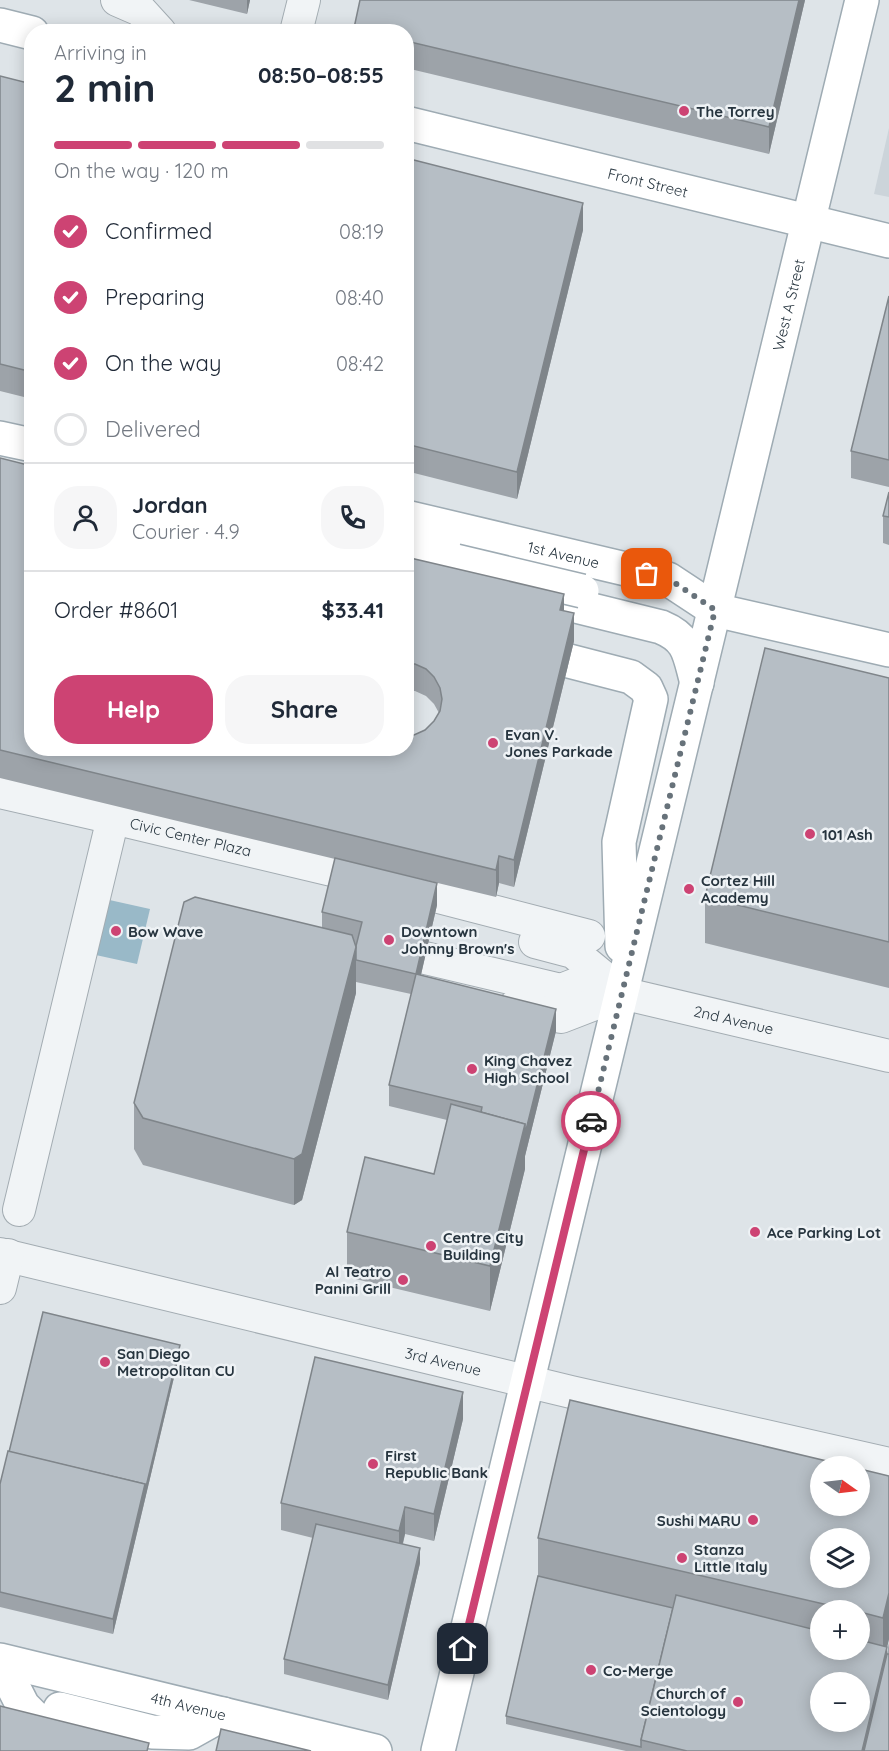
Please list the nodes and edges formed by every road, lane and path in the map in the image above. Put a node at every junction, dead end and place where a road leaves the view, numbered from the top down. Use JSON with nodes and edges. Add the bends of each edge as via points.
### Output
{"nodes":[{"id":1,"x":117,"y":0,"type":"edge"},
{"id":2,"x":304,"y":0,"type":"edge"},
{"id":3,"x":862,"y":0,"type":"edge"},
{"id":4,"x":153,"y":24,"type":"edge"},
{"id":5,"x":298,"y":24,"type":"edge"},
{"id":6,"x":0,"y":25,"type":"edge"},
{"id":7,"x":24,"y":31,"type":"edge"},
{"id":8,"x":414,"y":125,"type":"edge"},
{"id":9,"x":809,"y":221,"type":"junction"},
{"id":10,"x":889,"y":241,"type":"edge"},
{"id":11,"x":0,"y":438,"type":"edge"},
{"id":12,"x":24,"y":443,"type":"edge"},
{"id":13,"x":414,"y":519,"type":"edge"},
{"id":14,"x":451,"y":528,"type":"junction"},
{"id":15,"x":414,"y":551,"type":"edge"},
{"id":16,"x":715,"y":610,"type":"junction"},
{"id":17,"x":889,"y":650,"type":"edge"},
{"id":18,"x":569,"y":661,"type":"edge"},
{"id":19,"x":697,"y":683,"type":"junction"},
{"id":20,"x":0,"y":792,"type":"edge"},
{"id":21,"x":113,"y":818,"type":"junction"},
{"id":22,"x":397,"y":908,"type":"edge"},
{"id":23,"x":581,"y":944,"type":"junction"},
{"id":24,"x":623,"y":993,"type":"junction"},
{"id":25,"x":889,"y":1056,"type":"edge"},
{"id":26,"x":19,"y":1210,"type":"dead end"},
{"id":27,"x":4,"y":1254,"type":"edge"},
{"id":28,"x":0,"y":1288,"type":"edge"},
{"id":29,"x":528,"y":1381,"type":"junction"},
{"id":30,"x":889,"y":1464,"type":"edge"},
{"id":31,"x":0,"y":1661,"type":"edge"},
{"id":32,"x":60,"y":1709,"type":"dead end"},
{"id":33,"x":223,"y":1714,"type":"junction"},
{"id":34,"x":146,"y":1749,"type":"edge"},
{"id":35,"x":375,"y":1751,"type":"edge"},
{"id":36,"x":438,"y":1751,"type":"edge"}],
"edges":[{"from":1,"to":4,"type":"street","via":[[140,10]]},
{"from":2,"to":5,"type":"street"},
{"from":3,"to":9,"type":"main road","name":"West A Street"},
{"from":6,"to":7,"type":"main road"},
{"from":8,"to":9,"type":"main road","name":"Front Street"},
{"from":9,"to":10,"type":"main road","name":"Front Street"},
{"from":9,"to":16,"type":"main road","name":"West A Street"},
{"from":11,"to":12,"type":"main road"},
{"from":13,"to":14,"type":"main road","name":"1st Avenue"},
{"from":14,"to":16,"type":"main road","name":"1st Avenue","via":[[669,579]]},
{"from":14,"to":19,"type":"main road","via":[[503,581],[526,594],[676,634],[688,651]]},
{"from":15,"to":16,"type":"main road","bridge":true,"via":[[659,609]]},
{"from":16,"to":17,"type":"main road","name":"1st Avenue"},
{"from":16,"to":19,"type":"main road","name":"West A Street"},
{"from":18,"to":24,"type":"main road","via":[[631,677],[646,688],[651,699],[619,842]]},
{"from":19,"to":24,"type":"main road","name":"West A Street"},
{"from":20,"to":21,"type":"street"},
{"from":21,"to":23,"type":"street","name":"Civic Center Plaza","via":[[361,877]]},
{"from":21,"to":26,"type":"street","name":"Civic Center Plaza"},
{"from":22,"to":23,"type":"street"},
{"from":23,"to":24,"type":"street"},
{"from":24,"to":24,"type":"street","name":"2nd Avenue","via":[[579,983],[567,970],[420,958],[561,1017]]},
{"from":24,"to":25,"type":"street","name":"2nd Avenue"},
{"from":24,"to":29,"type":"main road"},
{"from":27,"to":28,"type":"street"},
{"from":27,"to":29,"type":"street","name":"3rd Avenue"},
{"from":29,"to":30,"type":"street","name":"3rd Avenue"},
{"from":29,"to":36,"type":"main road"},
{"from":31,"to":33,"type":"main road","name":"4th Avenue"},
{"from":31,"to":34,"type":"main road","via":[[23,1706],[35,1718]]},
{"from":32,"to":33,"type":"main road","via":[[152,1732],[180,1733],[189,1733]]},
{"from":33,"to":35,"type":"main road","name":"4th Avenue"}]}
